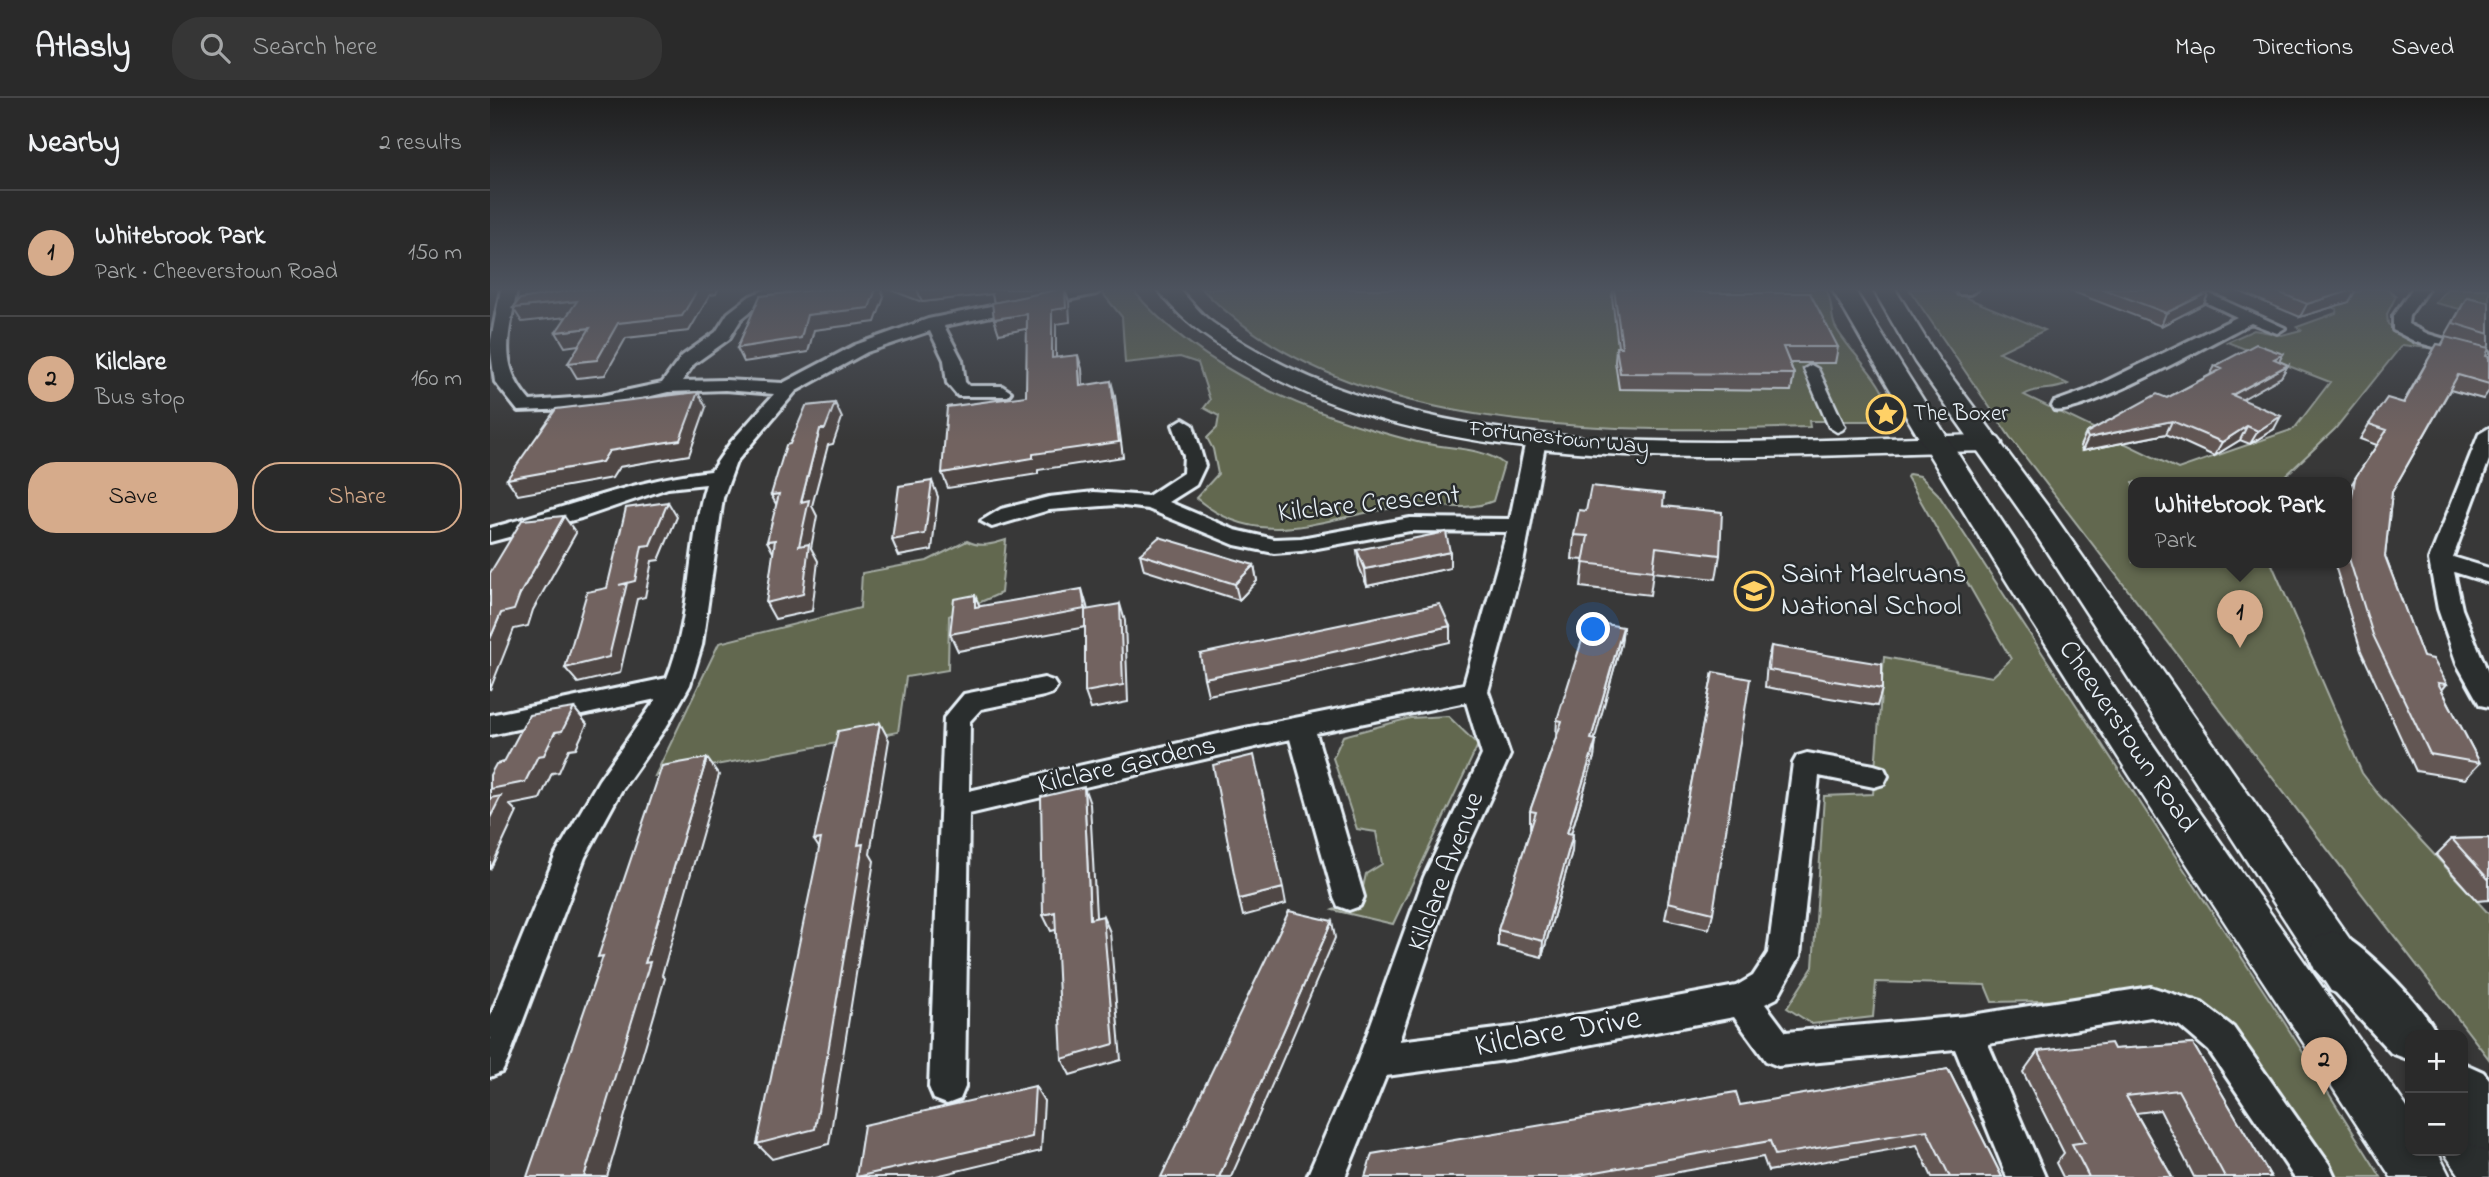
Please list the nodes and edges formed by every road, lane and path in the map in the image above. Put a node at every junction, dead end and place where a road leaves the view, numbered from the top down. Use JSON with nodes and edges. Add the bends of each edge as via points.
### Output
{"nodes":[{"id":1,"x":500,"y":339,"type":"edge"},
{"id":2,"x":717,"y":339,"type":"edge"},
{"id":3,"x":887,"y":339,"type":"edge"},
{"id":4,"x":942,"y":339,"type":"edge"},
{"id":5,"x":1224,"y":339,"type":"edge"},
{"id":6,"x":1873,"y":339,"type":"edge"},
{"id":7,"x":1914,"y":339,"type":"edge"},
{"id":8,"x":2204,"y":339,"type":"edge"},
{"id":9,"x":2427,"y":339,"type":"edge"},
{"id":10,"x":2489,"y":357,"type":"edge"},
{"id":11,"x":1811,"y":369,"type":"dead end"},
{"id":12,"x":668,"y":387,"type":"junction"},
{"id":13,"x":787,"y":388,"type":"junction"},
{"id":14,"x":1002,"y":392,"type":"dead end"},
{"id":15,"x":2061,"y":406,"type":"dead end"},
{"id":16,"x":1182,"y":425,"type":"dead end"},
{"id":17,"x":1837,"y":426,"type":"dead end"},
{"id":18,"x":2489,"y":434,"type":"edge"},
{"id":19,"x":1536,"y":440,"type":"junction"},
{"id":20,"x":1989,"y":443,"type":"junction"},
{"id":21,"x":1935,"y":444,"type":"junction"},
{"id":22,"x":2484,"y":459,"type":"edge"},
{"id":23,"x":719,"y":476,"type":"junction"},
{"id":24,"x":1152,"y":503,"type":"junction"},
{"id":25,"x":992,"y":521,"type":"dead end"},
{"id":26,"x":1517,"y":527,"type":"junction"},
{"id":27,"x":490,"y":534,"type":"edge"},
{"id":28,"x":2440,"y":560,"type":"junction"},
{"id":29,"x":2489,"y":576,"type":"edge"},
{"id":30,"x":677,"y":685,"type":"junction"},
{"id":31,"x":1044,"y":687,"type":"dead end"},
{"id":32,"x":1475,"y":691,"type":"junction"},
{"id":33,"x":2489,"y":698,"type":"edge"},
{"id":34,"x":490,"y":725,"type":"edge"},
{"id":35,"x":1300,"y":726,"type":"junction"},
{"id":36,"x":1874,"y":776,"type":"dead end"},
{"id":37,"x":955,"y":806,"type":"junction"},
{"id":38,"x":1349,"y":897,"type":"dead end"},
{"id":39,"x":2333,"y":954,"type":"junction"},
{"id":40,"x":1741,"y":1000,"type":"junction"},
{"id":41,"x":2405,"y":1030,"type":"edge"},
{"id":42,"x":1965,"y":1031,"type":"junction"},
{"id":43,"x":2405,"y":1055,"type":"edge"},
{"id":44,"x":490,"y":1060,"type":"edge"},
{"id":45,"x":1375,"y":1061,"type":"junction"},
{"id":46,"x":947,"y":1087,"type":"dead end"},
{"id":47,"x":2465,"y":1093,"type":"edge"},
{"id":48,"x":2489,"y":1125,"type":"edge"},
{"id":49,"x":2468,"y":1142,"type":"edge"},
{"id":50,"x":2489,"y":1171,"type":"edge"},
{"id":51,"x":1326,"y":1177,"type":"edge"},
{"id":52,"x":2026,"y":1177,"type":"edge"},
{"id":53,"x":2316,"y":1177,"type":"edge"},
{"id":54,"x":2423,"y":1177,"type":"edge"}],
"edges":[{"from":1,"to":12,"type":"street","via":[[504,382],[525,407],[601,402]]},
{"from":2,"to":12,"type":"street","via":[[688,360]]},
{"from":3,"to":13,"type":"street","via":[[848,353]]},
{"from":4,"to":14,"type":"street","via":[[953,360],[956,383],[964,392]]},
{"from":5,"to":19,"type":"street","name":"Fortunestown Way","via":[[1285,377],[1345,400],[1442,427]]},
{"from":6,"to":21,"type":"main road","name":"Cheeverstown Road"},
{"from":7,"to":20,"type":"main road","name":"Cheeverstown Road"},
{"from":8,"to":15,"type":"street"},
{"from":9,"to":10,"type":"street"},
{"from":11,"to":17,"type":"street"},
{"from":12,"to":13,"type":"street"},
{"from":13,"to":23,"type":"street"},
{"from":16,"to":24,"type":"street","via":[[1197,469],[1188,482]]},
{"from":18,"to":22,"type":"street"},
{"from":19,"to":21,"type":"street","name":"Fortunestown Way","via":[[1661,449]]},
{"from":19,"to":26,"type":"street"},
{"from":20,"to":21,"type":"street","name":"Fortunestown Way"},
{"from":20,"to":39,"type":"main road","name":"Cheeverstown Road"},
{"from":21,"to":54,"type":"main road","name":"Cheeverstown Road"},
{"from":22,"to":28,"type":"street"},
{"from":23,"to":27,"type":"street","via":[[665,482],[573,513]]},
{"from":23,"to":30,"type":"street","via":[[699,572],[690,647]]},
{"from":24,"to":25,"type":"street","name":"Kilclare Crescent","via":[[1103,498],[1049,504]]},
{"from":24,"to":26,"type":"street","name":"Kilclare Crescent","via":[[1237,539],[1275,546],[1441,521]]},
{"from":26,"to":32,"type":"street","via":[[1512,563]]},
{"from":28,"to":29,"type":"street"},
{"from":28,"to":33,"type":"street","via":[[2462,642]]},
{"from":30,"to":34,"type":"street"},
{"from":30,"to":44,"type":"street","via":[[571,854]]},
{"from":31,"to":37,"type":"street","via":[[973,701],[957,718]]},
{"from":32,"to":35,"type":"street","name":"Kilclare Gardens"},
{"from":32,"to":45,"type":"street","name":"Kilclare Avenue","via":[[1496,755],[1439,877]]},
{"from":35,"to":37,"type":"street","name":"Kilclare Gardens"},
{"from":35,"to":38,"type":"street"},
{"from":36,"to":40,"type":"street","name":"Kilclare Drive","via":[[1807,763],[1784,956],[1765,987]]},
{"from":37,"to":46,"type":"street"},
{"from":39,"to":41,"type":"main road"},
{"from":39,"to":43,"type":"main road","name":"Cheeverstown Road"},
{"from":40,"to":42,"type":"street","via":[[1778,1049]]},
{"from":40,"to":45,"type":"street","name":"Kilclare Drive","via":[[1513,1043]]},
{"from":42,"to":52,"type":"street"},
{"from":42,"to":53,"type":"street","via":[[2151,1002],[2190,1014],[2221,1039]]},
{"from":45,"to":51,"type":"street","name":"Kilclare Avenue"},
{"from":47,"to":48,"type":"main road"},
{"from":49,"to":50,"type":"main road"}]}
